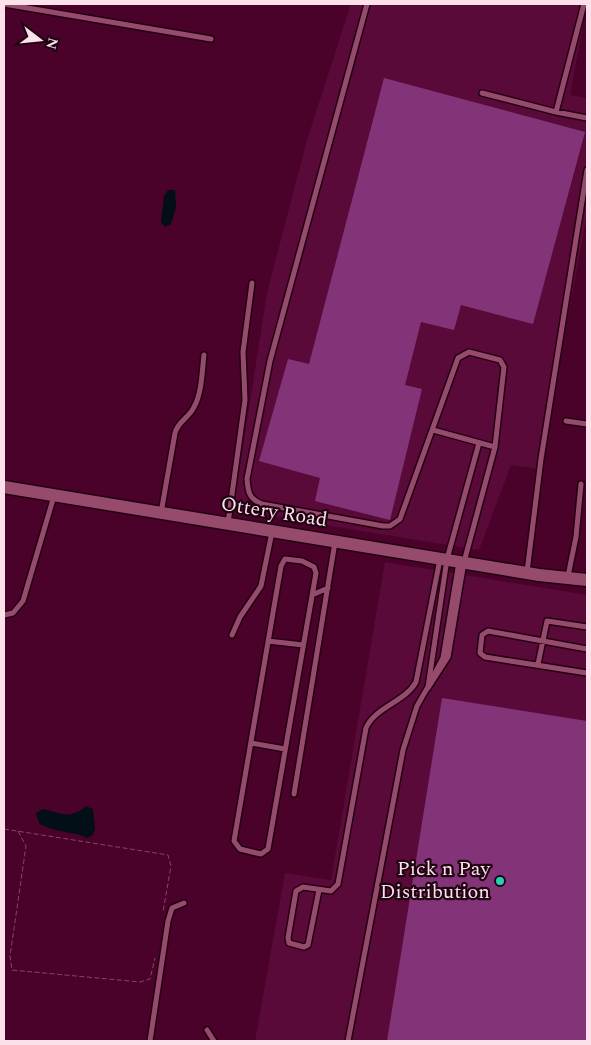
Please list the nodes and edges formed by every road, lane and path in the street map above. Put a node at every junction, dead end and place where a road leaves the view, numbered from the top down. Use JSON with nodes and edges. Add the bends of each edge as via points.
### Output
{"nodes":[{"id":1,"x":4,"y":4,"type":"edge"},
{"id":2,"x":367,"y":4,"type":"edge"},
{"id":3,"x":584,"y":4,"type":"edge"},
{"id":4,"x":211,"y":39,"type":"dead end"},
{"id":5,"x":482,"y":93,"type":"dead end"},
{"id":6,"x":556,"y":112,"type":"junction"},
{"id":7,"x":587,"y":118,"type":"edge"},
{"id":8,"x":587,"y":170,"type":"edge"},
{"id":9,"x":252,"y":283,"type":"dead end"},
{"id":10,"x":204,"y":355,"type":"dead end"},
{"id":11,"x":566,"y":421,"type":"dead end"},
{"id":12,"x":587,"y":424,"type":"edge"},
{"id":13,"x":433,"y":430,"type":"junction"},
{"id":14,"x":479,"y":442,"type":"junction"},
{"id":15,"x":496,"y":447,"type":"junction"},
{"id":16,"x":580,"y":484,"type":"dead end"},
{"id":17,"x":4,"y":487,"type":"edge"},
{"id":18,"x":54,"y":496,"type":"junction"},
{"id":19,"x":160,"y":513,"type":"junction"},
{"id":20,"x":228,"y":524,"type":"junction"},
{"id":21,"x":272,"y":531,"type":"junction"},
{"id":22,"x":335,"y":541,"type":"junction"},
{"id":23,"x":453,"y":560,"type":"junction"},
{"id":24,"x":533,"y":574,"type":"junction"},
{"id":25,"x":568,"y":577,"type":"junction"},
{"id":26,"x":587,"y":580,"type":"edge"},
{"id":27,"x":328,"y":588,"type":"junction"},
{"id":28,"x":587,"y":588,"type":"edge"},
{"id":29,"x":312,"y":595,"type":"junction"},
{"id":30,"x":4,"y":615,"type":"edge"},
{"id":31,"x":587,"y":627,"type":"edge"},
{"id":32,"x":232,"y":634,"type":"dead end"},
{"id":33,"x":268,"y":641,"type":"junction"},
{"id":34,"x":542,"y":641,"type":"junction"},
{"id":35,"x":303,"y":646,"type":"junction"},
{"id":36,"x":587,"y":649,"type":"edge"},
{"id":37,"x":538,"y":664,"type":"junction"},
{"id":38,"x":587,"y":673,"type":"edge"},
{"id":39,"x":428,"y":688,"type":"junction"},
{"id":40,"x":251,"y":743,"type":"junction"},
{"id":41,"x":285,"y":749,"type":"junction"},
{"id":42,"x":294,"y":794,"type":"dead end"},
{"id":43,"x":4,"y":829,"type":"edge"},
{"id":44,"x":18,"y":831,"type":"junction"},
{"id":45,"x":319,"y":890,"type":"junction"},
{"id":46,"x":184,"y":903,"type":"dead end"},
{"id":47,"x":162,"y":920,"type":"dead end"},
{"id":48,"x":155,"y":956,"type":"dead end"},
{"id":49,"x":207,"y":1030,"type":"dead end"},
{"id":50,"x":150,"y":1041,"type":"edge"},
{"id":51,"x":214,"y":1041,"type":"edge"},
{"id":52,"x":348,"y":1041,"type":"edge"}],
"edges":[{"from":1,"to":4,"type":"lane"},
{"from":2,"to":13,"type":"lane","via":[[270,361],[247,479],[248,490],[254,501],[262,504],[390,526],[400,519]]},
{"from":3,"to":6,"type":"lane"},
{"from":5,"to":6,"type":"lane"},
{"from":6,"to":7,"type":"lane"},
{"from":8,"to":24,"type":"lane","via":[[541,459]]},
{"from":9,"to":20,"type":"lane","via":[[242,352],[245,400]]},
{"from":10,"to":19,"type":"lane","via":[[198,398],[190,413],[179,422],[175,433]]},
{"from":11,"to":12,"type":"lane"},
{"from":13,"to":14,"type":"lane"},
{"from":13,"to":15,"type":"lane","via":[[458,358],[469,352],[496,357],[504,367]]},
{"from":14,"to":15,"type":"lane"},
{"from":14,"to":23,"type":"lane"},
{"from":15,"to":23,"type":"lane"},
{"from":16,"to":25,"type":"lane","via":[[576,537]]},
{"from":17,"to":18,"type":"street","name":"Ottery Road"},
{"from":18,"to":19,"type":"street","name":"Ottery Road"},
{"from":18,"to":30,"type":"lane","via":[[23,601],[13,613]]},
{"from":19,"to":20,"type":"street","name":"Ottery Road"},
{"from":20,"to":21,"type":"street","name":"Ottery Road"},
{"from":21,"to":22,"type":"street","name":"Ottery Road"},
{"from":21,"to":32,"type":"lane","via":[[261,586]]},
{"from":22,"to":23,"type":"street","name":"Ottery Road"},
{"from":22,"to":27,"type":"lane"},
{"from":23,"to":24,"type":"street","name":"Ottery Road"},
{"from":23,"to":39,"type":"lane"},
{"from":23,"to":39,"type":"lane","via":[[443,658]]},
{"from":23,"to":45,"type":"lane","via":[[412,690],[368,724],[338,884],[331,891]]},
{"from":24,"to":25,"type":"street","name":"Ottery Road"},
{"from":24,"to":28,"type":"street","name":"Ottery Road"},
{"from":25,"to":26,"type":"street","name":"Ottery Road"},
{"from":27,"to":29,"type":"lane"},
{"from":27,"to":42,"type":"lane"},
{"from":29,"to":33,"type":"lane","via":[[314,566],[285,559]]},
{"from":29,"to":35,"type":"lane"},
{"from":31,"to":34,"type":"lane","via":[[549,620]]},
{"from":33,"to":35,"type":"lane"},
{"from":33,"to":40,"type":"lane"},
{"from":34,"to":36,"type":"lane"},
{"from":34,"to":37,"type":"lane"},
{"from":34,"to":37,"type":"lane","via":[[488,631],[482,635],[480,653],[483,656]]},
{"from":35,"to":41,"type":"lane"},
{"from":37,"to":38,"type":"lane"},
{"from":39,"to":52,"type":"lane","via":[[414,713],[403,750]]},
{"from":40,"to":41,"type":"lane"},
{"from":40,"to":41,"type":"lane","via":[[234,841],[240,848],[261,854],[268,849]]},
{"from":43,"to":44,"type":"path"},
{"from":44,"to":47,"type":"path","via":[[168,855],[171,866]]},
{"from":44,"to":48,"type":"path","via":[[26,846],[10,956],[12,970],[140,982],[150,979]]},
{"from":45,"to":45,"type":"lane","via":[[303,887],[296,891],[289,943],[308,945]]},
{"from":46,"to":50,"type":"lane","via":[[172,908],[168,921]]},
{"from":49,"to":51,"type":"lane"}]}
